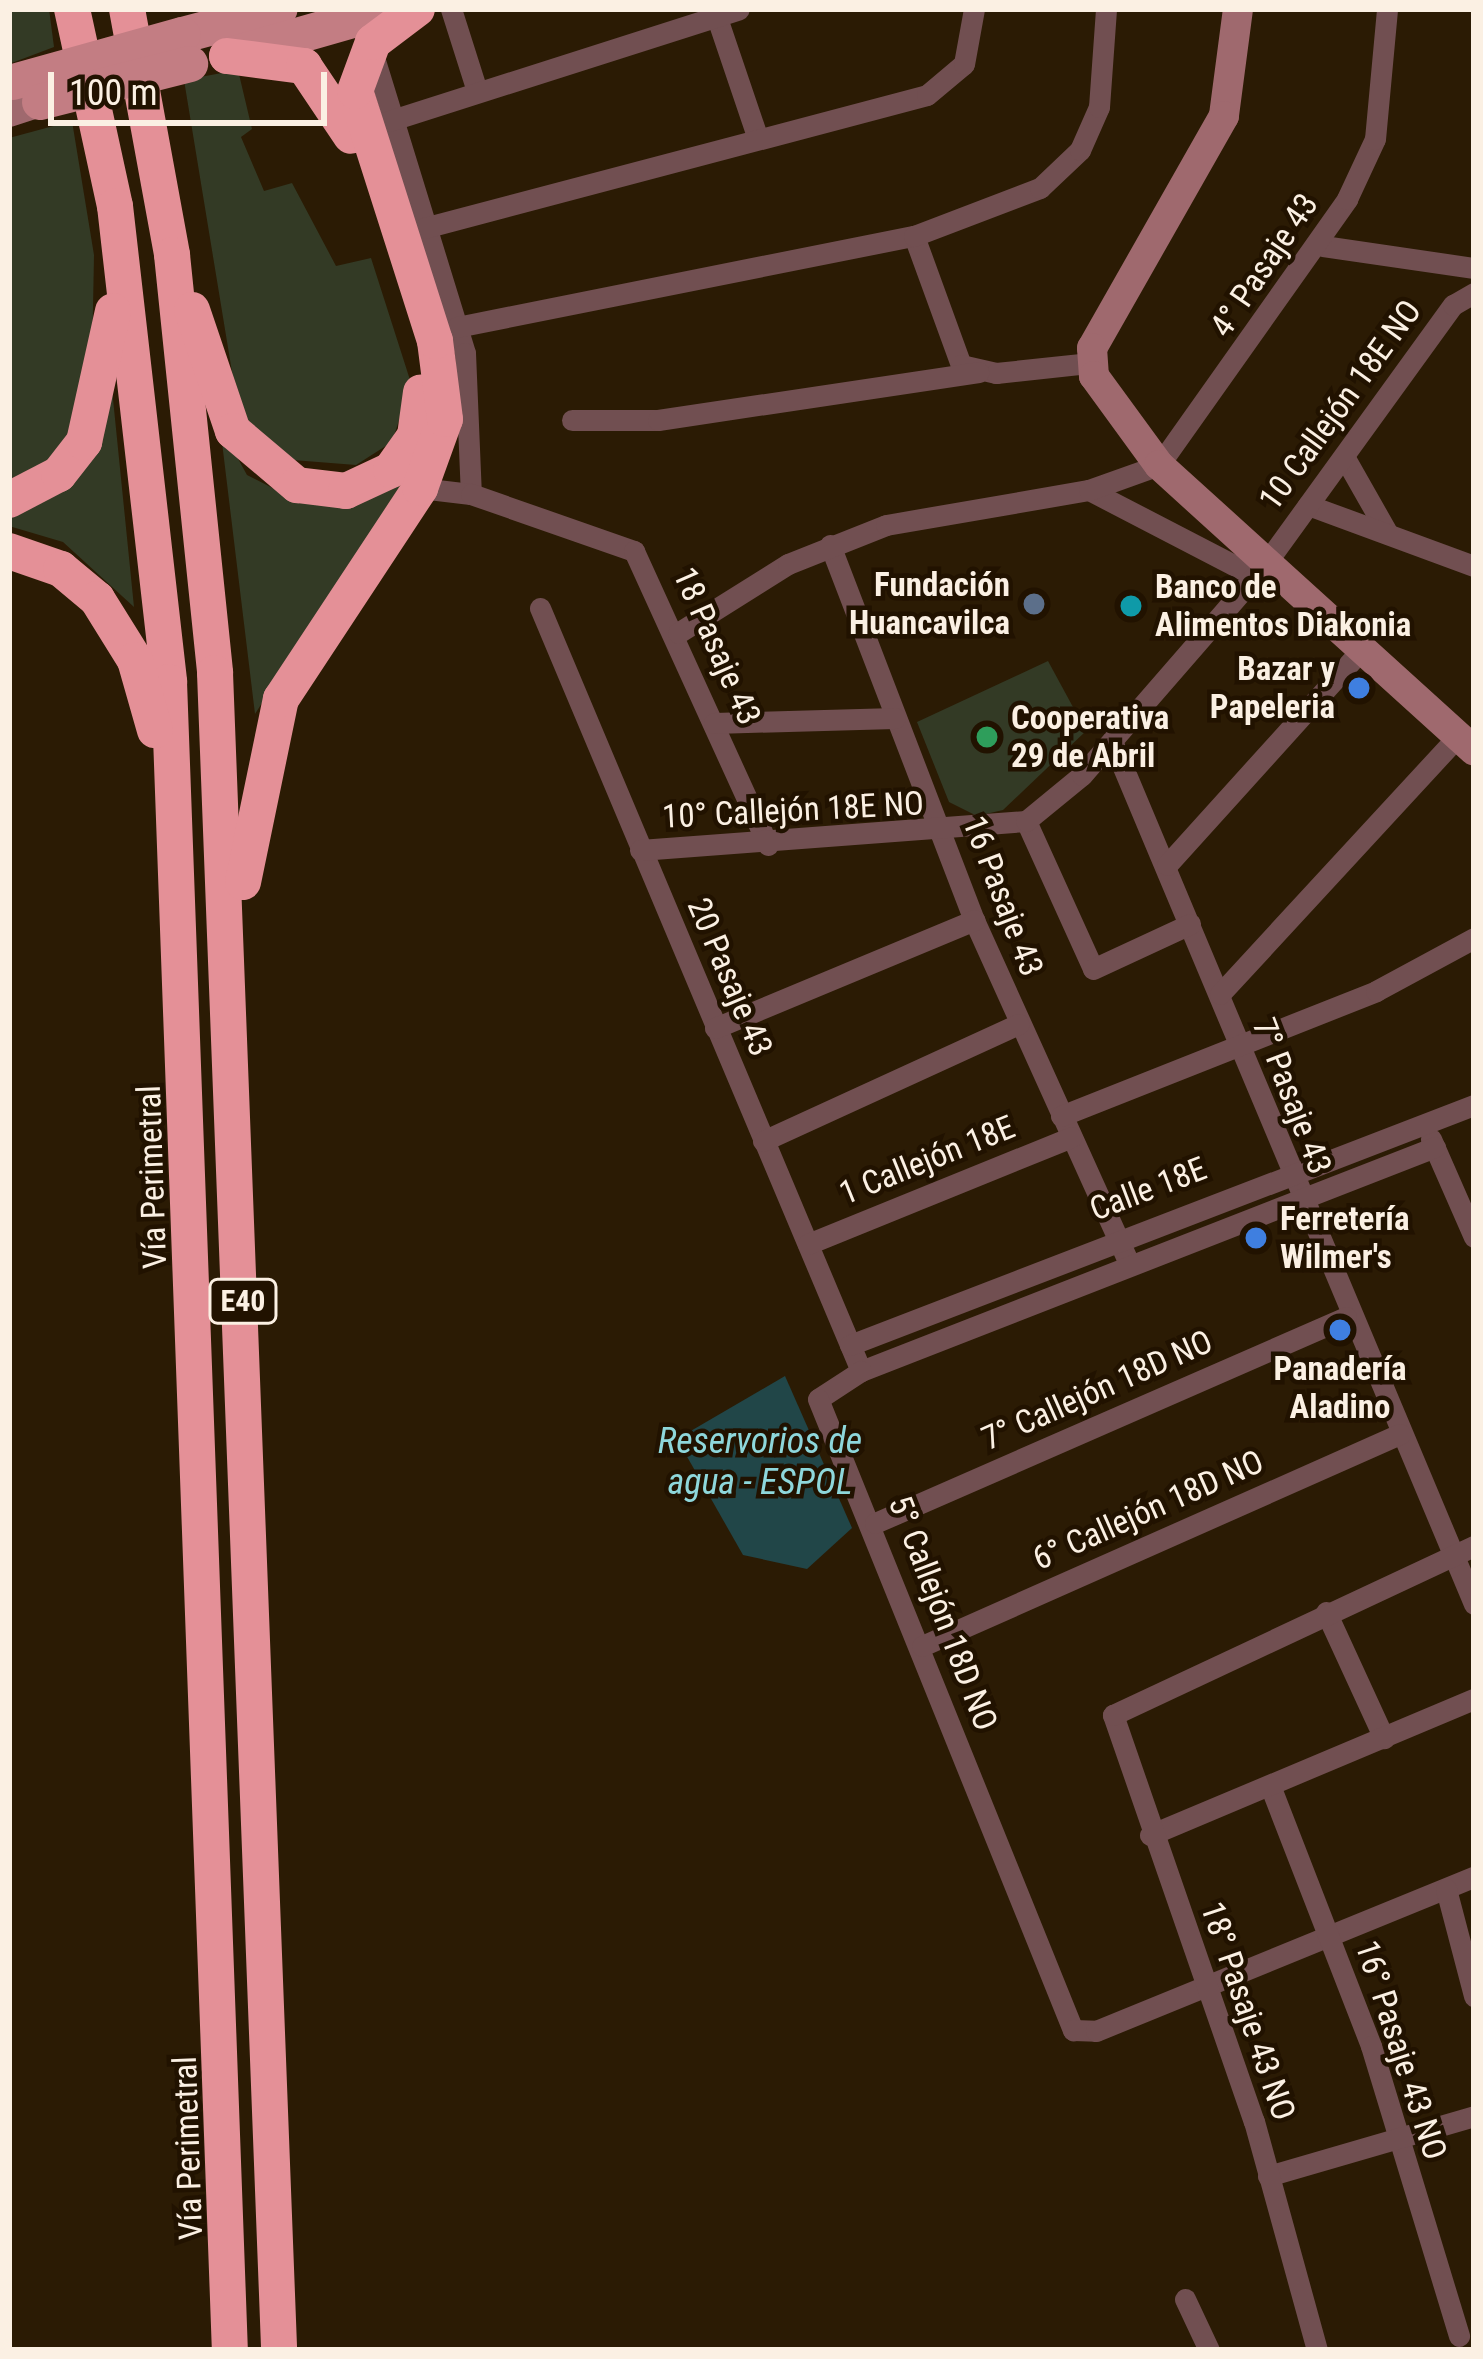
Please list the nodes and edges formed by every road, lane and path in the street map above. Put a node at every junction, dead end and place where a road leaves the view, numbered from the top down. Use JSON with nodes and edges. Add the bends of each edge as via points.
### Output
{"nodes":[{"id":1,"x":72,"y":9,"type":"edge"},
{"id":2,"x":127,"y":9,"type":"edge"},
{"id":3,"x":280,"y":9,"type":"edge"},
{"id":4,"x":391,"y":9,"type":"edge"},
{"id":5,"x":417,"y":9,"type":"edge"},
{"id":6,"x":451,"y":9,"type":"edge"},
{"id":7,"x":739,"y":9,"type":"edge"},
{"id":8,"x":974,"y":9,"type":"edge"},
{"id":9,"x":1106,"y":9,"type":"edge"},
{"id":10,"x":1238,"y":9,"type":"edge"},
{"id":11,"x":1387,"y":9,"type":"edge"},
{"id":12,"x":714,"y":11,"type":"edge"},
{"id":13,"x":371,"y":45,"type":"junction"},
{"id":14,"x":186,"y":50,"type":"junction"},
{"id":15,"x":227,"y":56,"type":"junction"},
{"id":16,"x":478,"y":91,"type":"junction"},
{"id":17,"x":16,"y":93,"type":"edge"},
{"id":18,"x":389,"y":121,"type":"junction"},
{"id":19,"x":757,"y":136,"type":"junction"},
{"id":20,"x":115,"y":206,"type":"junction"},
{"id":21,"x":424,"y":228,"type":"junction"},
{"id":22,"x":914,"y":236,"type":"junction"},
{"id":23,"x":1323,"y":246,"type":"junction"},
{"id":24,"x":172,"y":254,"type":"junction"},
{"id":25,"x":1474,"y":268,"type":"edge"},
{"id":26,"x":1474,"y":293,"type":"edge"},
{"id":27,"x":458,"y":327,"type":"junction"},
{"id":28,"x":1091,"y":355,"type":"junction"},
{"id":29,"x":978,"y":372,"type":"junction"},
{"id":30,"x":572,"y":420,"type":"dead end"},
{"id":31,"x":1346,"y":460,"type":"junction"},
{"id":32,"x":1159,"y":465,"type":"junction"},
{"id":33,"x":419,"y":488,"type":"junction"},
{"id":34,"x":1089,"y":490,"type":"junction"},
{"id":35,"x":472,"y":494,"type":"junction"},
{"id":36,"x":9,"y":500,"type":"edge"},
{"id":37,"x":1308,"y":505,"type":"junction"},
{"id":38,"x":1388,"y":534,"type":"junction"},
{"id":39,"x":830,"y":545,"type":"junction"},
{"id":40,"x":9,"y":551,"type":"edge"},
{"id":41,"x":1474,"y":566,"type":"edge"},
{"id":42,"x":1260,"y":570,"type":"junction"},
{"id":43,"x":540,"y":608,"type":"dead end"},
{"id":44,"x":678,"y":633,"type":"junction"},
{"id":45,"x":1361,"y":650,"type":"junction"},
{"id":46,"x":895,"y":718,"type":"junction"},
{"id":47,"x":714,"y":722,"type":"junction"},
{"id":48,"x":1112,"y":741,"type":"junction"},
{"id":49,"x":1466,"y":744,"type":"edge"},
{"id":50,"x":1026,"y":821,"type":"junction"},
{"id":51,"x":944,"y":836,"type":"junction"},
{"id":52,"x":768,"y":845,"type":"junction"},
{"id":53,"x":640,"y":850,"type":"junction"},
{"id":54,"x":181,"y":859,"type":"junction"},
{"id":55,"x":1168,"y":865,"type":"junction"},
{"id":56,"x":974,"y":920,"type":"junction"},
{"id":57,"x":1474,"y":922,"type":"edge"},
{"id":58,"x":1190,"y":924,"type":"junction"},
{"id":59,"x":1463,"y":942,"type":"edge"},
{"id":60,"x":1220,"y":994,"type":"junction"},
{"id":61,"x":1018,"y":1024,"type":"junction"},
{"id":62,"x":715,"y":1028,"type":"junction"},
{"id":63,"x":1238,"y":1046,"type":"junction"},
{"id":64,"x":234,"y":1066,"type":"junction"},
{"id":65,"x":1474,"y":1105,"type":"edge"},
{"id":66,"x":1423,"y":1121,"type":"junction"},
{"id":67,"x":1066,"y":1126,"type":"junction"},
{"id":68,"x":763,"y":1141,"type":"junction"},
{"id":69,"x":1435,"y":1148,"type":"junction"},
{"id":70,"x":1285,"y":1171,"type":"junction"},
{"id":71,"x":1297,"y":1202,"type":"junction"},
{"id":72,"x":1117,"y":1236,"type":"junction"},
{"id":73,"x":1474,"y":1237,"type":"edge"},
{"id":74,"x":808,"y":1244,"type":"junction"},
{"id":75,"x":1130,"y":1265,"type":"junction"},
{"id":76,"x":1346,"y":1317,"type":"junction"},
{"id":77,"x":850,"y":1345,"type":"junction"},
{"id":78,"x":861,"y":1371,"type":"junction"},
{"id":79,"x":1400,"y":1434,"type":"junction"},
{"id":80,"x":875,"y":1523,"type":"junction"},
{"id":81,"x":1464,"y":1550,"type":"edge"},
{"id":82,"x":1474,"y":1604,"type":"edge"},
{"id":83,"x":1326,"y":1612,"type":"junction"},
{"id":84,"x":922,"y":1646,"type":"junction"},
{"id":85,"x":1474,"y":1700,"type":"edge"},
{"id":86,"x":1384,"y":1738,"type":"junction"},
{"id":87,"x":1271,"y":1788,"type":"junction"},
{"id":88,"x":1150,"y":1835,"type":"junction"},
{"id":89,"x":1474,"y":1876,"type":"edge"},
{"id":90,"x":1446,"y":1889,"type":"junction"},
{"id":91,"x":1331,"y":1938,"type":"junction"},
{"id":92,"x":1205,"y":1988,"type":"junction"},
{"id":93,"x":1474,"y":1996,"type":"edge"},
{"id":94,"x":1474,"y":2116,"type":"edge"},
{"id":95,"x":1396,"y":2136,"type":"junction"},
{"id":96,"x":1268,"y":2176,"type":"junction"},
{"id":97,"x":1185,"y":2299,"type":"dead end"},
{"id":98,"x":1459,"y":2336,"type":"dead end"},
{"id":99,"x":1313,"y":2342,"type":"edge"},
{"id":100,"x":230,"y":2350,"type":"edge"},
{"id":101,"x":279,"y":2350,"type":"edge"},
{"id":102,"x":1209,"y":2350,"type":"edge"}],
"edges":[{"from":1,"to":20,"type":"highway","name":"Vía Perimetral","number":"E40"},
{"from":2,"to":24,"type":"highway","number":"E40"},
{"from":3,"to":14,"type":"main road"},
{"from":4,"to":15,"type":"main road"},
{"from":5,"to":13,"type":"highway"},
{"from":6,"to":16,"type":"street"},
{"from":7,"to":12,"type":"street"},
{"from":8,"to":19,"type":"street","via":[[950,82]]},
{"from":9,"to":22,"type":"street","via":[[1100,106],[1080,150],[1040,188]]},
{"from":10,"to":28,"type":"street","via":[[1224,116]]},
{"from":11,"to":23,"type":"street","name":"4° Pasaje 43","via":[[1375,140]]},
{"from":12,"to":16,"type":"street"},
{"from":12,"to":19,"type":"street"},
{"from":13,"to":18,"type":"street"},
{"from":13,"to":33,"type":"highway","via":[[358,72],[359,113],[443,376],[445,419]]},
{"from":14,"to":15,"type":"main road"},
{"from":14,"to":17,"type":"main road","bridge":true},
{"from":15,"to":24,"type":"highway","via":[[304,66],[347,124],[418,373],[419,423],[401,461],[371,483],[328,492],[262,465],[227,420]]},
{"from":16,"to":18,"type":"street"},
{"from":18,"to":21,"type":"street"},
{"from":19,"to":21,"type":"street"},
{"from":20,"to":36,"type":"highway","via":[[111,334],[88,433],[58,474]]},
{"from":20,"to":54,"type":"highway","name":"Vía Perimetral","number":"E40"},
{"from":21,"to":27,"type":"street"},
{"from":22,"to":27,"type":"street"},
{"from":22,"to":29,"type":"street","via":[[951,354]]},
{"from":23,"to":25,"type":"street"},
{"from":23,"to":32,"type":"street","name":"4° Pasaje 43"},
{"from":24,"to":64,"type":"highway","number":"E40","via":[[207,559]]},
{"from":26,"to":31,"type":"street","name":"10 Callejón 18E NO","via":[[1453,305]]},
{"from":27,"to":35,"type":"street","via":[[476,422]]},
{"from":28,"to":29,"type":"street"},
{"from":28,"to":32,"type":"street"},
{"from":29,"to":30,"type":"street","via":[[658,420]]},
{"from":31,"to":37,"type":"street","name":"10 Callejón 18E NO"},
{"from":31,"to":38,"type":"street"},
{"from":32,"to":34,"type":"street"},
{"from":32,"to":42,"type":"street"},
{"from":33,"to":35,"type":"street","name":"18 Pasaje 43"},
{"from":33,"to":64,"type":"highway","via":[[277,710],[249,824]]},
{"from":34,"to":39,"type":"street"},
{"from":34,"to":42,"type":"street"},
{"from":35,"to":44,"type":"street","name":"18 Pasaje 43","via":[[617,539],[642,560]]},
{"from":37,"to":38,"type":"street"},
{"from":37,"to":42,"type":"street","name":"10 Callejón 18E NO"},
{"from":38,"to":41,"type":"street"},
{"from":39,"to":44,"type":"street"},
{"from":39,"to":46,"type":"street","name":"16 Pasaje 43"},
{"from":40,"to":54,"type":"highway","via":[[74,577],[125,638],[148,692]]},
{"from":42,"to":45,"type":"street"},
{"from":42,"to":48,"type":"street"},
{"from":43,"to":53,"type":"street","name":"20 Pasaje 43"},
{"from":44,"to":47,"type":"street","name":"18 Pasaje 43"},
{"from":45,"to":49,"type":"street"},
{"from":45,"to":55,"type":"street"},
{"from":46,"to":47,"type":"street"},
{"from":46,"to":51,"type":"street","name":"16 Pasaje 43"},
{"from":47,"to":52,"type":"street","name":"18 Pasaje 43"},
{"from":48,"to":50,"type":"street"},
{"from":48,"to":55,"type":"street","name":"7° Pasaje 43"},
{"from":49,"to":60,"type":"street"},
{"from":50,"to":51,"type":"street","name":"10° Callejón 18E NO"},
{"from":50,"to":58,"type":"street","via":[[1094,969]]},
{"from":51,"to":52,"type":"street","name":"10° Callejón 18E NO"},
{"from":51,"to":56,"type":"street","name":"16 Pasaje 43"},
{"from":52,"to":53,"type":"street","name":"10° Callejón 18E NO"},
{"from":53,"to":62,"type":"street","name":"20 Pasaje 43"},
{"from":54,"to":100,"type":"highway","name":"Vía Perimetral","number":"E40"},
{"from":55,"to":58,"type":"street","name":"7° Pasaje 43"},
{"from":56,"to":61,"type":"street","name":"16 Pasaje 43"},
{"from":56,"to":62,"type":"street"},
{"from":57,"to":59,"type":"street","name":"1 Callejón 18E"},
{"from":58,"to":60,"type":"street","name":"7° Pasaje 43"},
{"from":59,"to":63,"type":"street","name":"1 Callejón 18E","via":[[1376,991]]},
{"from":60,"to":63,"type":"street","name":"7° Pasaje 43"},
{"from":61,"to":67,"type":"street","name":"16 Pasaje 43"},
{"from":61,"to":68,"type":"street"},
{"from":62,"to":68,"type":"street","name":"20 Pasaje 43"},
{"from":63,"to":67,"type":"street","name":"1 Callejón 18E"},
{"from":63,"to":70,"type":"street","name":"7° Pasaje 43"},
{"from":64,"to":101,"type":"highway","number":"E40"},
{"from":65,"to":66,"type":"street","name":"Calle 18E"},
{"from":66,"to":69,"type":"street"},
{"from":66,"to":70,"type":"street","name":"Calle 18E"},
{"from":67,"to":72,"type":"street","name":"16 Pasaje 43"},
{"from":67,"to":74,"type":"street","name":"1 Callejón 18E"},
{"from":68,"to":74,"type":"street","name":"20 Pasaje 43"},
{"from":69,"to":71,"type":"street","name":"Calle 18E"},
{"from":69,"to":73,"type":"street"},
{"from":70,"to":71,"type":"street","name":"7° Pasaje 43"},
{"from":70,"to":72,"type":"street","name":"Calle 18E"},
{"from":71,"to":75,"type":"street","name":"Calle 18E"},
{"from":71,"to":76,"type":"street","name":"7° Pasaje 43"},
{"from":72,"to":75,"type":"street","name":"16 Pasaje 43"},
{"from":72,"to":77,"type":"street","name":"Calle 18E"},
{"from":74,"to":77,"type":"street","name":"20 Pasaje 43"},
{"from":75,"to":78,"type":"street","name":"Calle 18E"},
{"from":76,"to":79,"type":"street","name":"7° Pasaje 43"},
{"from":76,"to":80,"type":"street","name":"7° Callejón 18D NO"},
{"from":77,"to":78,"type":"street","name":"20 Pasaje 43"},
{"from":78,"to":80,"type":"street","name":"5° Callejón 18D NO","via":[[818,1399]]},
{"from":79,"to":81,"type":"street","name":"7° Pasaje 43"},
{"from":79,"to":84,"type":"street","name":"6° Callejón 18D NO"},
{"from":80,"to":84,"type":"street","name":"5° Callejón 18D NO"},
{"from":81,"to":82,"type":"street","name":"7° Pasaje 43"},
{"from":81,"to":83,"type":"street"},
{"from":83,"to":86,"type":"street"},
{"from":83,"to":88,"type":"street","name":"18° Pasaje 43 NO","via":[[1113,1714]]},
{"from":84,"to":92,"type":"street","name":"5° Callejón 18D NO","via":[[1073,2030]]},
{"from":85,"to":86,"type":"street"},
{"from":86,"to":87,"type":"street"},
{"from":87,"to":88,"type":"street"},
{"from":87,"to":91,"type":"street","name":"16° Pasaje 43 NO"},
{"from":88,"to":92,"type":"street","name":"18° Pasaje 43 NO"},
{"from":89,"to":90,"type":"street"},
{"from":90,"to":91,"type":"street"},
{"from":90,"to":93,"type":"street"},
{"from":91,"to":92,"type":"street"},
{"from":91,"to":95,"type":"street","name":"16° Pasaje 43 NO"},
{"from":92,"to":96,"type":"street","name":"18° Pasaje 43 NO"},
{"from":94,"to":95,"type":"street"},
{"from":95,"to":96,"type":"street"},
{"from":95,"to":98,"type":"street","name":"16° Pasaje 43 NO"},
{"from":96,"to":99,"type":"street","name":"18° Pasaje 43 NO"},
{"from":97,"to":102,"type":"street"}]}
